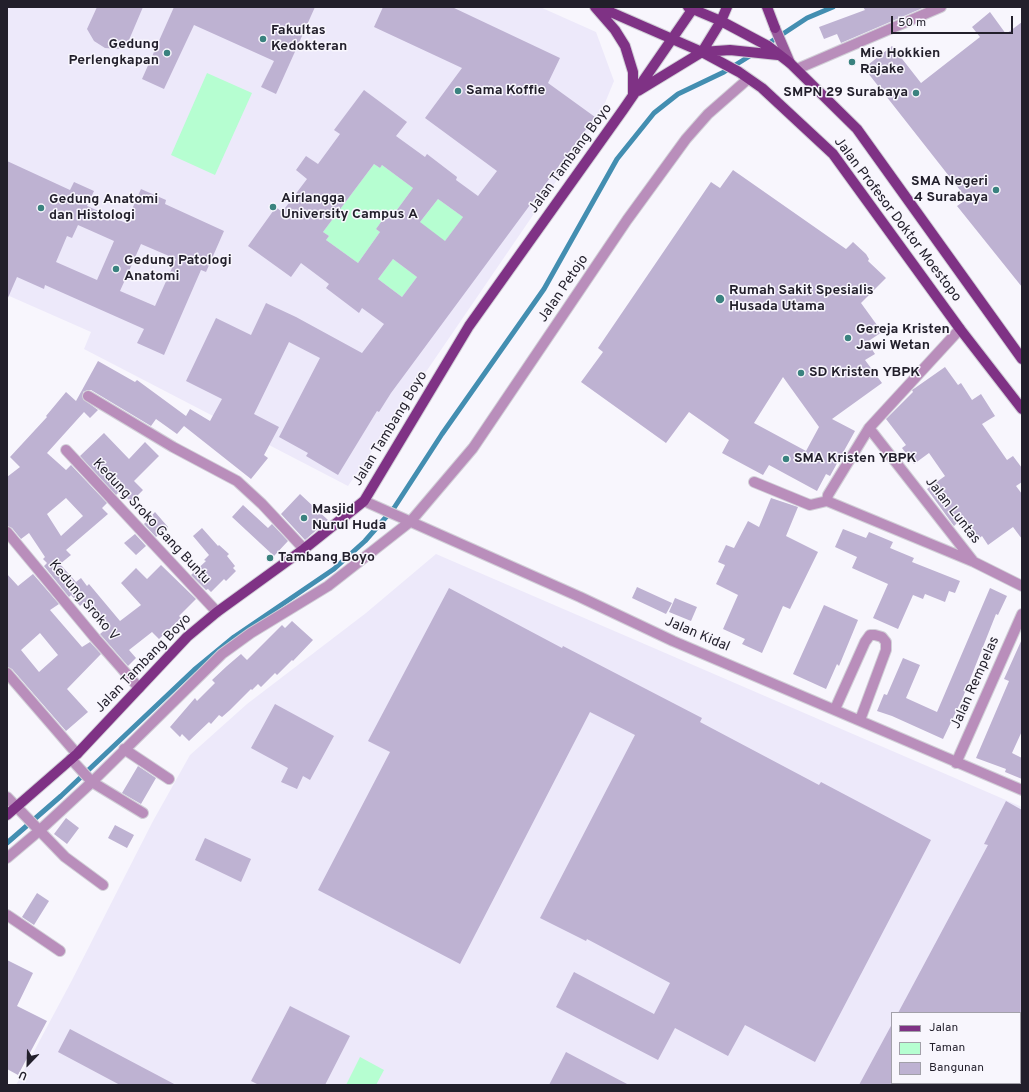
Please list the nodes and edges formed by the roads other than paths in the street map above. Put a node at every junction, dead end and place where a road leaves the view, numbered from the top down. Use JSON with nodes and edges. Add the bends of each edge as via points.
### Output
{"nodes":[{"id":1,"x":595,"y":7,"type":"edge"},
{"id":2,"x":598,"y":7,"type":"edge"},
{"id":3,"x":727,"y":7,"type":"edge"},
{"id":4,"x":767,"y":7,"type":"edge"},
{"id":5,"x":941,"y":7,"type":"edge"},
{"id":6,"x":691,"y":8,"type":"edge"},
{"id":7,"x":721,"y":21,"type":"junction"},
{"id":8,"x":672,"y":39,"type":"junction"},
{"id":9,"x":764,"y":47,"type":"junction"},
{"id":10,"x":702,"y":52,"type":"junction"},
{"id":11,"x":794,"y":66,"type":"junction"},
{"id":12,"x":748,"y":79,"type":"junction"},
{"id":13,"x":633,"y":95,"type":"junction"},
{"id":14,"x":960,"y":329,"type":"junction"},
{"id":15,"x":1022,"y":359,"type":"edge"},
{"id":16,"x":88,"y":396,"type":"dead end"},
{"id":17,"x":1022,"y":410,"type":"edge"},
{"id":18,"x":869,"y":428,"type":"junction"},
{"id":19,"x":66,"y":450,"type":"dead end"},
{"id":20,"x":754,"y":482,"type":"dead end"},
{"id":21,"x":364,"y":501,"type":"junction"},
{"id":22,"x":827,"y":502,"type":"junction"},
{"id":23,"x":407,"y":519,"type":"junction"},
{"id":24,"x":7,"y":532,"type":"edge"},
{"id":25,"x":304,"y":549,"type":"junction"},
{"id":26,"x":974,"y":562,"type":"junction"},
{"id":27,"x":1022,"y":586,"type":"edge"},
{"id":28,"x":216,"y":612,"type":"junction"},
{"id":29,"x":1022,"y":614,"type":"edge"},
{"id":30,"x":7,"y":673,"type":"edge"},
{"id":31,"x":139,"y":688,"type":"junction"},
{"id":32,"x":835,"y":709,"type":"junction"},
{"id":33,"x":860,"y":720,"type":"junction"},
{"id":34,"x":124,"y":749,"type":"junction"},
{"id":35,"x":75,"y":759,"type":"junction"},
{"id":36,"x":956,"y":763,"type":"junction"},
{"id":37,"x":90,"y":779,"type":"junction"},
{"id":38,"x":169,"y":779,"type":"dead end"},
{"id":39,"x":1022,"y":790,"type":"edge"},
{"id":40,"x":7,"y":797,"type":"edge"},
{"id":41,"x":20,"y":811,"type":"junction"},
{"id":42,"x":143,"y":813,"type":"dead end"},
{"id":43,"x":7,"y":815,"type":"edge"},
{"id":44,"x":38,"y":830,"type":"junction"},
{"id":45,"x":7,"y":858,"type":"edge"},
{"id":46,"x":103,"y":885,"type":"dead end"},
{"id":47,"x":7,"y":915,"type":"edge"},
{"id":48,"x":60,"y":951,"type":"dead end"}],
"edges":[{"from":1,"to":13,"type":"main road","via":[[625,46],[633,72]]},
{"from":2,"to":8,"type":"main road","name":"Jalan Profesor Doktor Moestopo"},
{"from":3,"to":7,"type":"main road"},
{"from":4,"to":11,"type":"main road"},
{"from":5,"to":11,"type":"street"},
{"from":6,"to":7,"type":"main road","name":"Jalan Profesor Doktor Moestopo"},
{"from":6,"to":8,"type":"main road","name":"Jalan Tambang Boyo"},
{"from":7,"to":9,"type":"main road","name":"Jalan Profesor Doktor Moestopo"},
{"from":7,"to":10,"type":"main road"},
{"from":8,"to":10,"type":"main road","name":"Jalan Profesor Doktor Moestopo"},
{"from":8,"to":13,"type":"main road","name":"Jalan Tambang Boyo"},
{"from":9,"to":10,"type":"main road"},
{"from":9,"to":11,"type":"main road","name":"Jalan Profesor Doktor Moestopo"},
{"from":10,"to":12,"type":"main road","name":"Jalan Profesor Doktor Moestopo"},
{"from":10,"to":13,"type":"main road"},
{"from":11,"to":15,"type":"main road","name":"Jalan Profesor Doktor Moestopo","via":[[857,129]]},
{"from":12,"to":14,"type":"main road","name":"Jalan Profesor Doktor Moestopo","via":[[762,88],[833,154]]},
{"from":12,"to":23,"type":"street","name":"Jalan Petojo","via":[[708,114],[686,139],[627,220],[473,448]]},
{"from":13,"to":21,"type":"main road","name":"Jalan Tambang Boyo","via":[[468,326]]},
{"from":14,"to":17,"type":"main road","name":"Jalan Profesor Doktor Moestopo"},
{"from":14,"to":18,"type":"street"},
{"from":16,"to":25,"type":"street","via":[[173,447],[237,481]]},
{"from":18,"to":22,"type":"street","via":[[828,495]]},
{"from":18,"to":26,"type":"street","name":"Jalan Luntas"},
{"from":19,"to":28,"type":"street","name":"Kedung Sroko Gang Buntu"},
{"from":20,"to":22,"type":"street","via":[[810,504]]},
{"from":21,"to":23,"type":"street","name":"Jalan Kidal"},
{"from":21,"to":25,"type":"main road","name":"Jalan Tambang Boyo"},
{"from":22,"to":26,"type":"street"},
{"from":23,"to":32,"type":"street","name":"Jalan Kidal","via":[[673,641]]},
{"from":23,"to":34,"type":"street","name":"Jalan Petojo","via":[[328,586],[251,633],[222,654]]},
{"from":24,"to":31,"type":"street","name":"Kedung Sroko V","via":[[94,638]]},
{"from":25,"to":28,"type":"main road","name":"Jalan Tambang Boyo"},
{"from":26,"to":27,"type":"street","name":"Jalan Luntas"},
{"from":28,"to":31,"type":"main road","name":"Jalan Tambang Boyo","via":[[187,637]]},
{"from":29,"to":36,"type":"street","name":"Jalan Rempelas"},
{"from":30,"to":35,"type":"street"},
{"from":31,"to":35,"type":"main road","name":"Jalan Tambang Boyo"},
{"from":32,"to":33,"type":"street","name":"Jalan Kidal"},
{"from":32,"to":33,"type":"street","via":[[865,642],[870,636],[882,637],[886,642],[886,650]]},
{"from":33,"to":36,"type":"street","name":"Jalan Kidal"},
{"from":34,"to":37,"type":"street","name":"Jalan Petojo"},
{"from":34,"to":38,"type":"street"},
{"from":35,"to":37,"type":"street"},
{"from":35,"to":41,"type":"main road","name":"Jalan Tambang Boyo"},
{"from":36,"to":39,"type":"street","name":"Jalan Kidal"},
{"from":37,"to":42,"type":"street"},
{"from":37,"to":44,"type":"street","name":"Jalan Petojo"},
{"from":40,"to":41,"type":"street"},
{"from":41,"to":43,"type":"main road","name":"Jalan Tambang Boyo"},
{"from":41,"to":44,"type":"street"},
{"from":44,"to":45,"type":"street","name":"Jalan Petojo"},
{"from":44,"to":46,"type":"street","via":[[65,858]]},
{"from":47,"to":48,"type":"street"}]}
